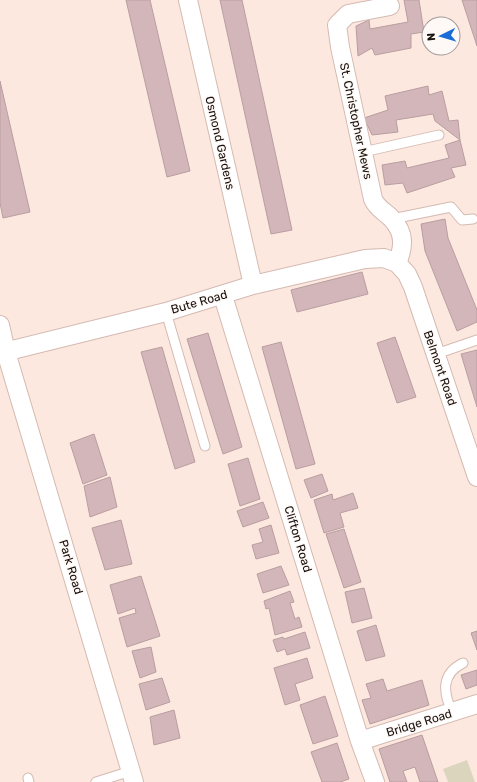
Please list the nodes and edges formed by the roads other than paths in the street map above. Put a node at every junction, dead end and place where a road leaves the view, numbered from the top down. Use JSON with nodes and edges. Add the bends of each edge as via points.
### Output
{"nodes":[{"id":1,"x":188,"y":0,"type":"edge"},
{"id":2,"x":390,"y":6,"type":"dead end"},
{"id":3,"x":438,"y":135,"type":"dead end"},
{"id":4,"x":363,"y":152,"type":"junction"},
{"id":5,"x":392,"y":219,"type":"junction"},
{"id":6,"x":473,"y":219,"type":"dead end"},
{"id":7,"x":397,"y":263,"type":"junction"},
{"id":8,"x":253,"y":285,"type":"junction"},
{"id":9,"x":223,"y":296,"type":"junction"},
{"id":10,"x":166,"y":312,"type":"junction"},
{"id":11,"x":0,"y":325,"type":"edge"},
{"id":12,"x":477,"y":340,"type":"edge"},
{"id":13,"x":3,"y":353,"type":"edge"},
{"id":14,"x":436,"y":354,"type":"junction"},
{"id":15,"x":205,"y":446,"type":"dead end"},
{"id":16,"x":477,"y":478,"type":"edge"},
{"id":17,"x":463,"y":663,"type":"dead end"},
{"id":18,"x":477,"y":704,"type":"edge"},
{"id":19,"x":452,"y":712,"type":"junction"},
{"id":20,"x":360,"y":741,"type":"junction"},
{"id":21,"x":132,"y":776,"type":"edge"},
{"id":22,"x":96,"y":782,"type":"edge"},
{"id":23,"x":375,"y":782,"type":"edge"}],
"edges":[{"from":1,"to":8,"type":"street","name":"Osmond Gardens"},
{"from":2,"to":4,"type":"street","name":"St. Christopher Mews","via":[[348,14],[337,25]]},
{"from":3,"to":4,"type":"lane"},
{"from":4,"to":5,"type":"street","name":"St. Christopher Mews","via":[[376,206]]},
{"from":5,"to":6,"type":"lane","via":[[452,208],[462,220]]},
{"from":5,"to":7,"type":"street","name":"St. Christopher Mews","via":[[403,247]]},
{"from":7,"to":8,"type":"street","name":"Bute Road","via":[[384,258],[365,259]]},
{"from":7,"to":14,"type":"street","name":"Belmont Road","via":[[407,274],[413,287]]},
{"from":8,"to":9,"type":"street","name":"Bute Road"},
{"from":9,"to":10,"type":"street","name":"Bute Road"},
{"from":9,"to":20,"type":"street","name":"Clifton Road"},
{"from":10,"to":13,"type":"street","name":"Bute Road"},
{"from":10,"to":15,"type":"lane"},
{"from":11,"to":13,"type":"street","name":"Park Road"},
{"from":12,"to":14,"type":"lane"},
{"from":13,"to":21,"type":"street","name":"Park Road"},
{"from":14,"to":16,"type":"street","name":"Belmont Road"},
{"from":17,"to":19,"type":"lane","via":[[451,672],[446,681],[445,693]]},
{"from":18,"to":19,"type":"street","name":"Bridge Road"},
{"from":19,"to":20,"type":"street","name":"Bridge Road"},
{"from":20,"to":23,"type":"street","name":"Clifton Road"},
{"from":21,"to":22,"type":"lane"}]}
